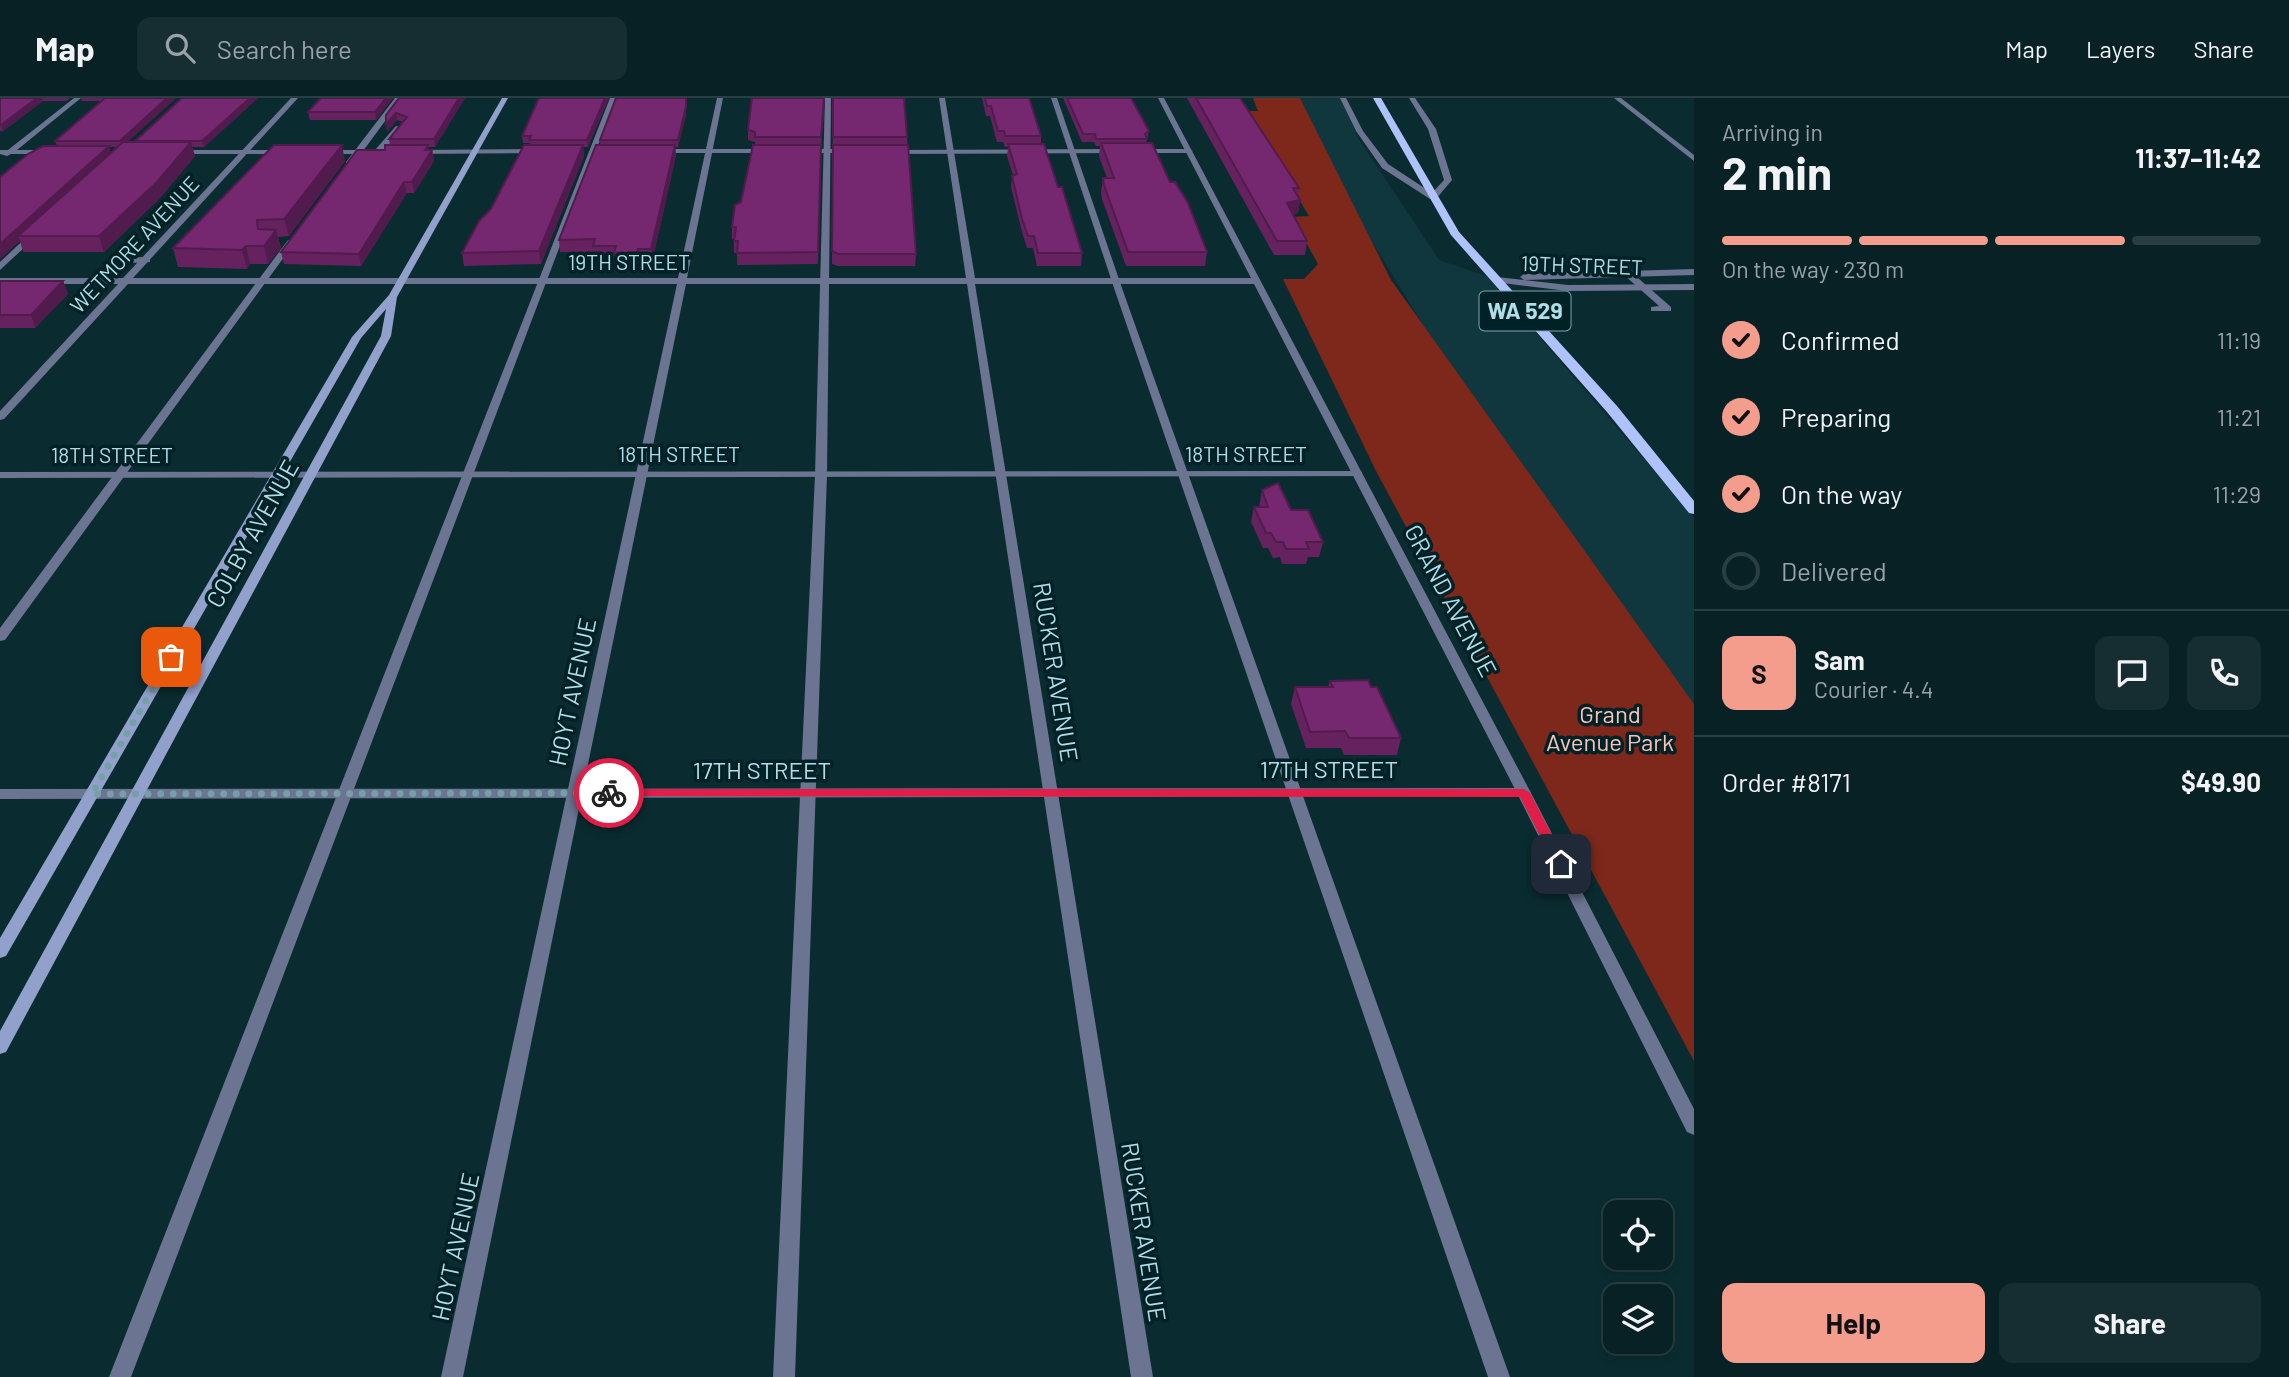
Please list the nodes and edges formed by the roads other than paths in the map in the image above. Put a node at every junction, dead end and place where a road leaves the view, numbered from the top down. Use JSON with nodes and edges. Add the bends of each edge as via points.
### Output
{"nodes":[{"id":1,"x":78,"y":98,"type":"edge"},
{"id":2,"x":295,"y":98,"type":"edge"},
{"id":3,"x":399,"y":98,"type":"edge"},
{"id":4,"x":505,"y":98,"type":"edge"},
{"id":5,"x":613,"y":98,"type":"edge"},
{"id":6,"x":720,"y":98,"type":"edge"},
{"id":7,"x":828,"y":98,"type":"edge"},
{"id":8,"x":942,"y":98,"type":"edge"},
{"id":9,"x":1054,"y":98,"type":"edge"},
{"id":10,"x":1161,"y":98,"type":"edge"},
{"id":11,"x":1343,"y":98,"type":"edge"},
{"id":12,"x":1377,"y":98,"type":"edge"},
{"id":13,"x":1412,"y":98,"type":"edge"},
{"id":14,"x":1617,"y":98,"type":"edge"},
{"id":15,"x":402,"y":124,"type":"edge"},
{"id":16,"x":709,"y":151,"type":"junction"},
{"id":17,"x":826,"y":151,"type":"junction"},
{"id":18,"x":1072,"y":151,"type":"junction"},
{"id":19,"x":1189,"y":151,"type":"junction"},
{"id":20,"x":0,"y":152,"type":"edge"},
{"id":21,"x":9,"y":152,"type":"junction"},
{"id":22,"x":61,"y":152,"type":"edge"},
{"id":23,"x":166,"y":152,"type":"edge"},
{"id":24,"x":246,"y":152,"type":"junction"},
{"id":25,"x":296,"y":152,"type":"edge"},
{"id":26,"x":321,"y":152,"type":"edge"},
{"id":27,"x":359,"y":152,"type":"junction"},
{"id":28,"x":378,"y":152,"type":"junction"},
{"id":29,"x":392,"y":152,"type":"edge"},
{"id":30,"x":406,"y":152,"type":"edge"},
{"id":31,"x":475,"y":152,"type":"junction"},
{"id":32,"x":555,"y":152,"type":"edge"},
{"id":33,"x":644,"y":152,"type":"edge"},
{"id":34,"x":867,"y":152,"type":"edge"},
{"id":35,"x":881,"y":152,"type":"edge"},
{"id":36,"x":951,"y":152,"type":"junction"},
{"id":37,"x":0,"y":159,"type":"edge"},
{"id":38,"x":1694,"y":159,"type":"edge"},
{"id":39,"x":344,"y":172,"type":"edge"},
{"id":40,"x":1433,"y":197,"type":"junction"},
{"id":41,"x":46,"y":224,"type":"edge"},
{"id":42,"x":299,"y":232,"type":"edge"},
{"id":43,"x":279,"y":242,"type":"dead end"},
{"id":44,"x":291,"y":242,"type":"junction"},
{"id":45,"x":147,"y":260,"type":"junction"},
{"id":46,"x":22,"y":261,"type":"dead end"},
{"id":47,"x":111,"y":261,"type":"dead end"},
{"id":48,"x":3,"y":264,"type":"edge"},
{"id":49,"x":1694,"y":272,"type":"edge"},
{"id":50,"x":1627,"y":273,"type":"junction"},
{"id":51,"x":970,"y":280,"type":"junction"},
{"id":52,"x":1115,"y":280,"type":"junction"},
{"id":53,"x":1497,"y":280,"type":"junction"},
{"id":54,"x":0,"y":281,"type":"edge"},
{"id":55,"x":128,"y":281,"type":"junction"},
{"id":56,"x":262,"y":281,"type":"junction"},
{"id":57,"x":402,"y":281,"type":"junction"},
{"id":58,"x":544,"y":281,"type":"junction"},
{"id":59,"x":683,"y":281,"type":"junction"},
{"id":60,"x":823,"y":281,"type":"junction"},
{"id":61,"x":1258,"y":281,"type":"junction"},
{"id":62,"x":1642,"y":287,"type":"junction"},
{"id":63,"x":1694,"y":287,"type":"edge"},
{"id":64,"x":393,"y":296,"type":"junction"},
{"id":65,"x":1654,"y":309,"type":"dead end"},
{"id":66,"x":0,"y":417,"type":"edge"},
{"id":67,"x":1183,"y":474,"type":"junction"},
{"id":68,"x":1358,"y":474,"type":"junction"},
{"id":69,"x":0,"y":475,"type":"edge"},
{"id":70,"x":121,"y":475,"type":"junction"},
{"id":71,"x":277,"y":475,"type":"junction"},
{"id":72,"x":311,"y":475,"type":"junction"},
{"id":73,"x":468,"y":475,"type":"junction"},
{"id":74,"x":641,"y":475,"type":"junction"},
{"id":75,"x":821,"y":475,"type":"junction"},
{"id":76,"x":1001,"y":475,"type":"junction"},
{"id":77,"x":1694,"y":510,"type":"edge"},
{"id":78,"x":0,"y":637,"type":"edge"},
{"id":79,"x":575,"y":793,"type":"junction"},
{"id":80,"x":809,"y":793,"type":"junction"},
{"id":81,"x":1296,"y":793,"type":"junction"},
{"id":82,"x":1524,"y":793,"type":"junction"},
{"id":83,"x":0,"y":794,"type":"edge"},
{"id":84,"x":92,"y":794,"type":"junction"},
{"id":85,"x":138,"y":794,"type":"junction"},
{"id":86,"x":343,"y":794,"type":"junction"},
{"id":87,"x":1051,"y":794,"type":"junction"},
{"id":88,"x":0,"y":952,"type":"edge"},
{"id":89,"x":0,"y":1047,"type":"edge"},
{"id":90,"x":1694,"y":1127,"type":"edge"},
{"id":91,"x":120,"y":1377,"type":"edge"},
{"id":92,"x":452,"y":1377,"type":"edge"},
{"id":93,"x":784,"y":1377,"type":"edge"},
{"id":94,"x":1142,"y":1377,"type":"edge"},
{"id":95,"x":1499,"y":1377,"type":"edge"}],
"edges":[{"from":1,"to":21,"type":"street"},
{"from":2,"to":24,"type":"street","name":"WETMORE AVENUE"},
{"from":3,"to":27,"type":"street"},
{"from":4,"to":31,"type":"main road","name":"COLBY AVENUE"},
{"from":5,"to":58,"type":"street"},
{"from":6,"to":16,"type":"street","name":"HOYT AVENUE"},
{"from":7,"to":17,"type":"street"},
{"from":8,"to":36,"type":"street","name":"RUCKER AVENUE"},
{"from":9,"to":18,"type":"street"},
{"from":10,"to":19,"type":"street","name":"GRAND AVENUE"},
{"from":11,"to":40,"type":"street","via":[[1385,166]]},
{"from":12,"to":40,"type":"main road","number":"WA 529"},
{"from":13,"to":40,"type":"street","via":[[1432,130],[1448,180]]},
{"from":14,"to":38,"type":"street"},
{"from":15,"to":28,"type":"street"},
{"from":16,"to":17,"type":"street"},
{"from":16,"to":33,"type":"street"},
{"from":16,"to":59,"type":"street","name":"HOYT AVENUE"},
{"from":17,"to":34,"type":"street"},
{"from":17,"to":60,"type":"street"},
{"from":18,"to":19,"type":"street"},
{"from":18,"to":36,"type":"street"},
{"from":18,"to":52,"type":"street"},
{"from":19,"to":61,"type":"street","name":"GRAND AVENUE"},
{"from":20,"to":21,"type":"street"},
{"from":21,"to":22,"type":"street"},
{"from":21,"to":37,"type":"street"},
{"from":23,"to":24,"type":"street"},
{"from":24,"to":25,"type":"street"},
{"from":24,"to":45,"type":"street","name":"WETMORE AVENUE"},
{"from":26,"to":27,"type":"street"},
{"from":27,"to":28,"type":"street"},
{"from":27,"to":39,"type":"street"},
{"from":28,"to":29,"type":"street"},
{"from":30,"to":31,"type":"street"},
{"from":31,"to":32,"type":"street"},
{"from":31,"to":57,"type":"main road","name":"COLBY AVENUE"},
{"from":35,"to":36,"type":"street"},
{"from":36,"to":51,"type":"street","name":"RUCKER AVENUE"},
{"from":40,"to":53,"type":"main road","number":"WA 529","via":[[1455,233]]},
{"from":41,"to":48,"type":"street"},
{"from":42,"to":44,"type":"street"},
{"from":43,"to":44,"type":"street"},
{"from":44,"to":56,"type":"street"},
{"from":45,"to":47,"type":"street"},
{"from":45,"to":55,"type":"street","name":"WETMORE AVENUE"},
{"from":46,"to":48,"type":"street"},
{"from":49,"to":50,"type":"street","name":"19TH STREET"},
{"from":50,"to":53,"type":"street","name":"19TH STREET"},
{"from":50,"to":62,"type":"street"},
{"from":51,"to":52,"type":"street","name":"19TH STREET"},
{"from":51,"to":60,"type":"street","name":"19TH STREET"},
{"from":51,"to":76,"type":"street","name":"RUCKER AVENUE"},
{"from":52,"to":61,"type":"street","name":"19TH STREET"},
{"from":52,"to":67,"type":"street"},
{"from":53,"to":62,"type":"street","name":"19TH STREET","via":[[1568,288]]},
{"from":53,"to":77,"type":"main road","number":"WA 529"},
{"from":54,"to":55,"type":"street","name":"19TH STREET"},
{"from":55,"to":56,"type":"street","name":"19TH STREET"},
{"from":55,"to":66,"type":"street","name":"WETMORE AVENUE"},
{"from":56,"to":57,"type":"street","name":"19TH STREET"},
{"from":56,"to":70,"type":"street"},
{"from":57,"to":58,"type":"street","name":"19TH STREET"},
{"from":57,"to":64,"type":"main road","name":"COLBY AVENUE"},
{"from":58,"to":59,"type":"street","name":"19TH STREET"},
{"from":58,"to":73,"type":"street"},
{"from":59,"to":60,"type":"street","name":"19TH STREET"},
{"from":59,"to":74,"type":"street","name":"HOYT AVENUE"},
{"from":60,"to":75,"type":"street"},
{"from":61,"to":68,"type":"street","name":"GRAND AVENUE"},
{"from":62,"to":63,"type":"street","name":"19TH STREET"},
{"from":62,"to":65,"type":"street","via":[[1673,309]]},
{"from":64,"to":71,"type":"main road","name":"COLBY AVENUE","via":[[357,337]]},
{"from":64,"to":72,"type":"main road","name":"COLBY AVENUE","via":[[386,337]]},
{"from":67,"to":68,"type":"street","name":"18TH STREET"},
{"from":67,"to":76,"type":"street","name":"18TH STREET"},
{"from":67,"to":81,"type":"street"},
{"from":68,"to":82,"type":"street","name":"GRAND AVENUE"},
{"from":69,"to":70,"type":"street","name":"18TH STREET"},
{"from":70,"to":71,"type":"street","name":"18TH STREET"},
{"from":70,"to":78,"type":"street"},
{"from":71,"to":72,"type":"street","name":"18TH STREET"},
{"from":71,"to":84,"type":"main road","name":"COLBY AVENUE"},
{"from":72,"to":73,"type":"street","name":"18TH STREET"},
{"from":72,"to":85,"type":"main road","name":"COLBY AVENUE"},
{"from":73,"to":74,"type":"street","name":"18TH STREET"},
{"from":73,"to":86,"type":"street"},
{"from":74,"to":75,"type":"street","name":"18TH STREET"},
{"from":74,"to":79,"type":"street","name":"HOYT AVENUE"},
{"from":75,"to":76,"type":"street","name":"18TH STREET"},
{"from":75,"to":80,"type":"street"},
{"from":76,"to":87,"type":"street","name":"RUCKER AVENUE"},
{"from":79,"to":80,"type":"street","name":"17TH STREET"},
{"from":79,"to":86,"type":"street","name":"17TH STREET"},
{"from":79,"to":92,"type":"street","name":"HOYT AVENUE"},
{"from":80,"to":87,"type":"street","name":"17TH STREET"},
{"from":80,"to":93,"type":"street"},
{"from":81,"to":82,"type":"street","name":"17TH STREET"},
{"from":81,"to":87,"type":"street","name":"17TH STREET"},
{"from":81,"to":95,"type":"street"},
{"from":82,"to":90,"type":"street","name":"GRAND AVENUE"},
{"from":83,"to":84,"type":"street","name":"17TH STREET"},
{"from":84,"to":85,"type":"street","name":"17TH STREET"},
{"from":84,"to":88,"type":"main road","name":"COLBY AVENUE"},
{"from":85,"to":86,"type":"street","name":"17TH STREET"},
{"from":85,"to":89,"type":"main road","name":"COLBY AVENUE"},
{"from":86,"to":91,"type":"street"},
{"from":87,"to":94,"type":"street","name":"RUCKER AVENUE"}]}
